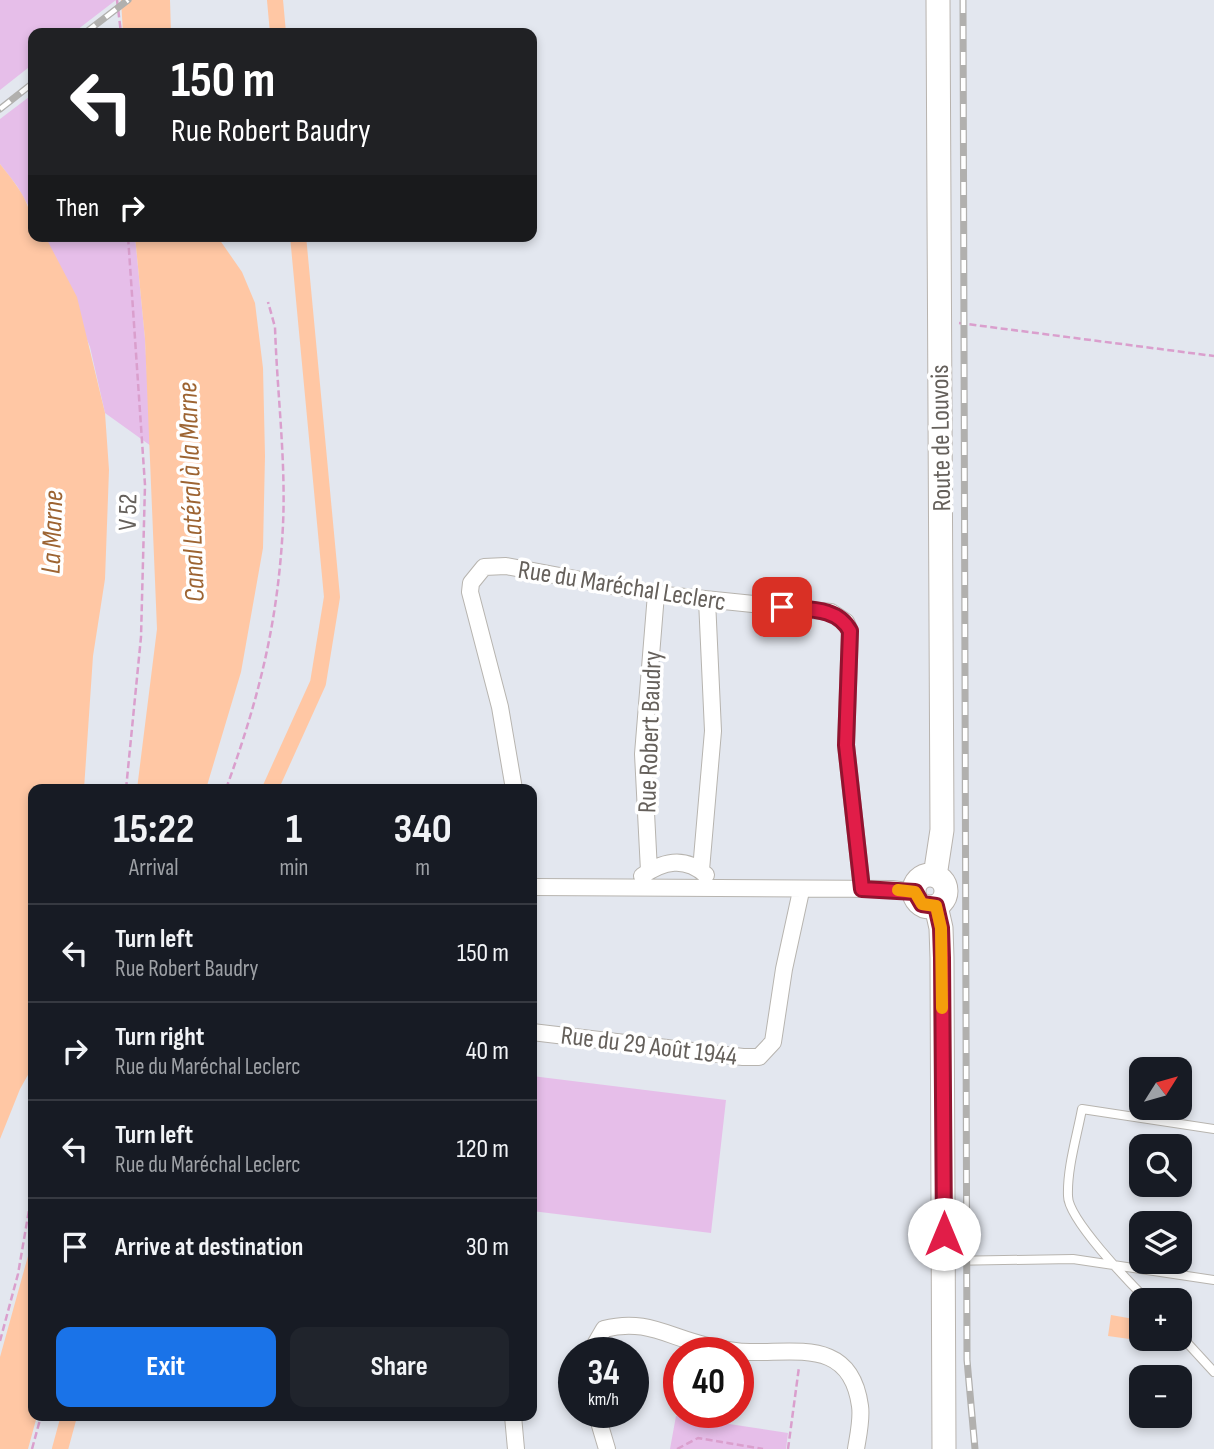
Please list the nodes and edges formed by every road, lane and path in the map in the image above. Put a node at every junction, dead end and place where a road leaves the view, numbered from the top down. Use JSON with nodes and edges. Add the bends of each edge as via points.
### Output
{"nodes":[{"id":1,"x":117,"y":0,"type":"edge"},
{"id":2,"x":938,"y":0,"type":"edge"},
{"id":3,"x":120,"y":28,"type":"edge"},
{"id":4,"x":128,"y":242,"type":"edge"},
{"id":5,"x":268,"y":302,"type":"dead end"},
{"id":6,"x":939,"y":320,"type":"junction"},
{"id":7,"x":1214,"y":356,"type":"edge"},
{"id":8,"x":656,"y":594,"type":"junction"},
{"id":9,"x":707,"y":600,"type":"junction"},
{"id":10,"x":126,"y":784,"type":"edge"},
{"id":11,"x":228,"y":784,"type":"edge"},
{"id":12,"x":513,"y":784,"type":"edge"},
{"id":13,"x":701,"y":870,"type":"junction"},
{"id":14,"x":649,"y":871,"type":"junction"},
{"id":15,"x":935,"y":876,"type":"junction"},
{"id":16,"x":628,"y":886,"type":"junction"},
{"id":17,"x":537,"y":887,"type":"edge"},
{"id":18,"x":718,"y":887,"type":"junction"},
{"id":19,"x":862,"y":889,"type":"junction"},
{"id":20,"x":801,"y":891,"type":"junction"},
{"id":21,"x":915,"y":892,"type":"junction"},
{"id":22,"x":936,"y":906,"type":"junction"},
{"id":23,"x":537,"y":1032,"type":"edge"},
{"id":24,"x":1214,"y":1129,"type":"edge"},
{"id":25,"x":28,"y":1216,"type":"edge"},
{"id":26,"x":944,"y":1261,"type":"junction"},
{"id":27,"x":1113,"y":1265,"type":"junction"},
{"id":28,"x":1214,"y":1280,"type":"edge"},
{"id":29,"x":1135,"y":1288,"type":"edge"},
{"id":30,"x":599,"y":1337,"type":"edge"},
{"id":31,"x":0,"y":1340,"type":"edge"},
{"id":32,"x":1192,"y":1348,"type":"edge"},
{"id":33,"x":801,"y":1350,"type":"junction"},
{"id":34,"x":1214,"y":1372,"type":"edge"},
{"id":35,"x":40,"y":1421,"type":"edge"},
{"id":36,"x":513,"y":1421,"type":"edge"},
{"id":37,"x":601,"y":1428,"type":"edge"},
{"id":38,"x":32,"y":1449,"type":"edge"},
{"id":39,"x":516,"y":1449,"type":"edge"},
{"id":40,"x":607,"y":1449,"type":"edge"},
{"id":41,"x":677,"y":1449,"type":"edge"},
{"id":42,"x":762,"y":1449,"type":"edge"},
{"id":43,"x":788,"y":1449,"type":"edge"},
{"id":44,"x":856,"y":1449,"type":"edge"},
{"id":45,"x":944,"y":1449,"type":"edge"}],
"edges":[{"from":1,"to":3,"type":"path"},
{"from":2,"to":6,"type":"street","name":"Route de Louvois"},
{"from":4,"to":10,"type":"path","name":"V 52","via":[[145,485],[141,637]]},
{"from":5,"to":11,"type":"path","via":[[275,327],[283,521],[280,568],[263,678]]},
{"from":6,"to":7,"type":"path"},
{"from":6,"to":15,"type":"street","name":"Route de Louvois","via":[[942,830]]},
{"from":8,"to":9,"type":"street","name":"Rue du Maréchal Leclerc"},
{"from":8,"to":12,"type":"street","name":"Rue du Maréchal Leclerc","via":[[506,566],[484,567],[477,573],[470,592],[500,707]]},
{"from":8,"to":14,"type":"street","name":"Rue Robert Baudry","via":[[643,754]]},
{"from":9,"to":13,"type":"street","via":[[713,731]]},
{"from":9,"to":19,"type":"street","name":"Rue du Maréchal Leclerc","via":[[831,612],[846,622],[851,645],[846,745]]},
{"from":13,"to":14,"type":"street","via":[[681,862],[664,862]]},
{"from":13,"to":18,"type":"street"},
{"from":14,"to":16,"type":"street"},
{"from":15,"to":21,"type":"street","via":[[921,878]]},
{"from":15,"to":22,"type":"street","via":[[946,891]]},
{"from":16,"to":17,"type":"street"},
{"from":16,"to":18,"type":"street"},
{"from":18,"to":20,"type":"street"},
{"from":19,"to":20,"type":"street"},
{"from":19,"to":21,"type":"street"},
{"from":20,"to":23,"type":"street","name":"Rue du 29 Août 1944","via":[[773,1042],[759,1057]]},
{"from":21,"to":22,"type":"street","via":[[922,904]]},
{"from":22,"to":26,"type":"street","via":[[942,958]]},
{"from":24,"to":27,"type":"lane","via":[[1082,1109],[1067,1198]]},
{"from":25,"to":31,"type":"path"},
{"from":26,"to":27,"type":"lane","via":[[1063,1258]]},
{"from":26,"to":45,"type":"street"},
{"from":27,"to":28,"type":"lane"},
{"from":27,"to":29,"type":"lane"},
{"from":30,"to":33,"type":"street","via":[[604,1329],[624,1324],[749,1352]]},
{"from":32,"to":34,"type":"lane"},
{"from":33,"to":43,"type":"path"},
{"from":33,"to":44,"type":"street","via":[[824,1354],[855,1384],[861,1408]]},
{"from":35,"to":38,"type":"path"},
{"from":36,"to":39,"type":"street"},
{"from":37,"to":40,"type":"street"},
{"from":41,"to":42,"type":"path","via":[[698,1438]]}]}
